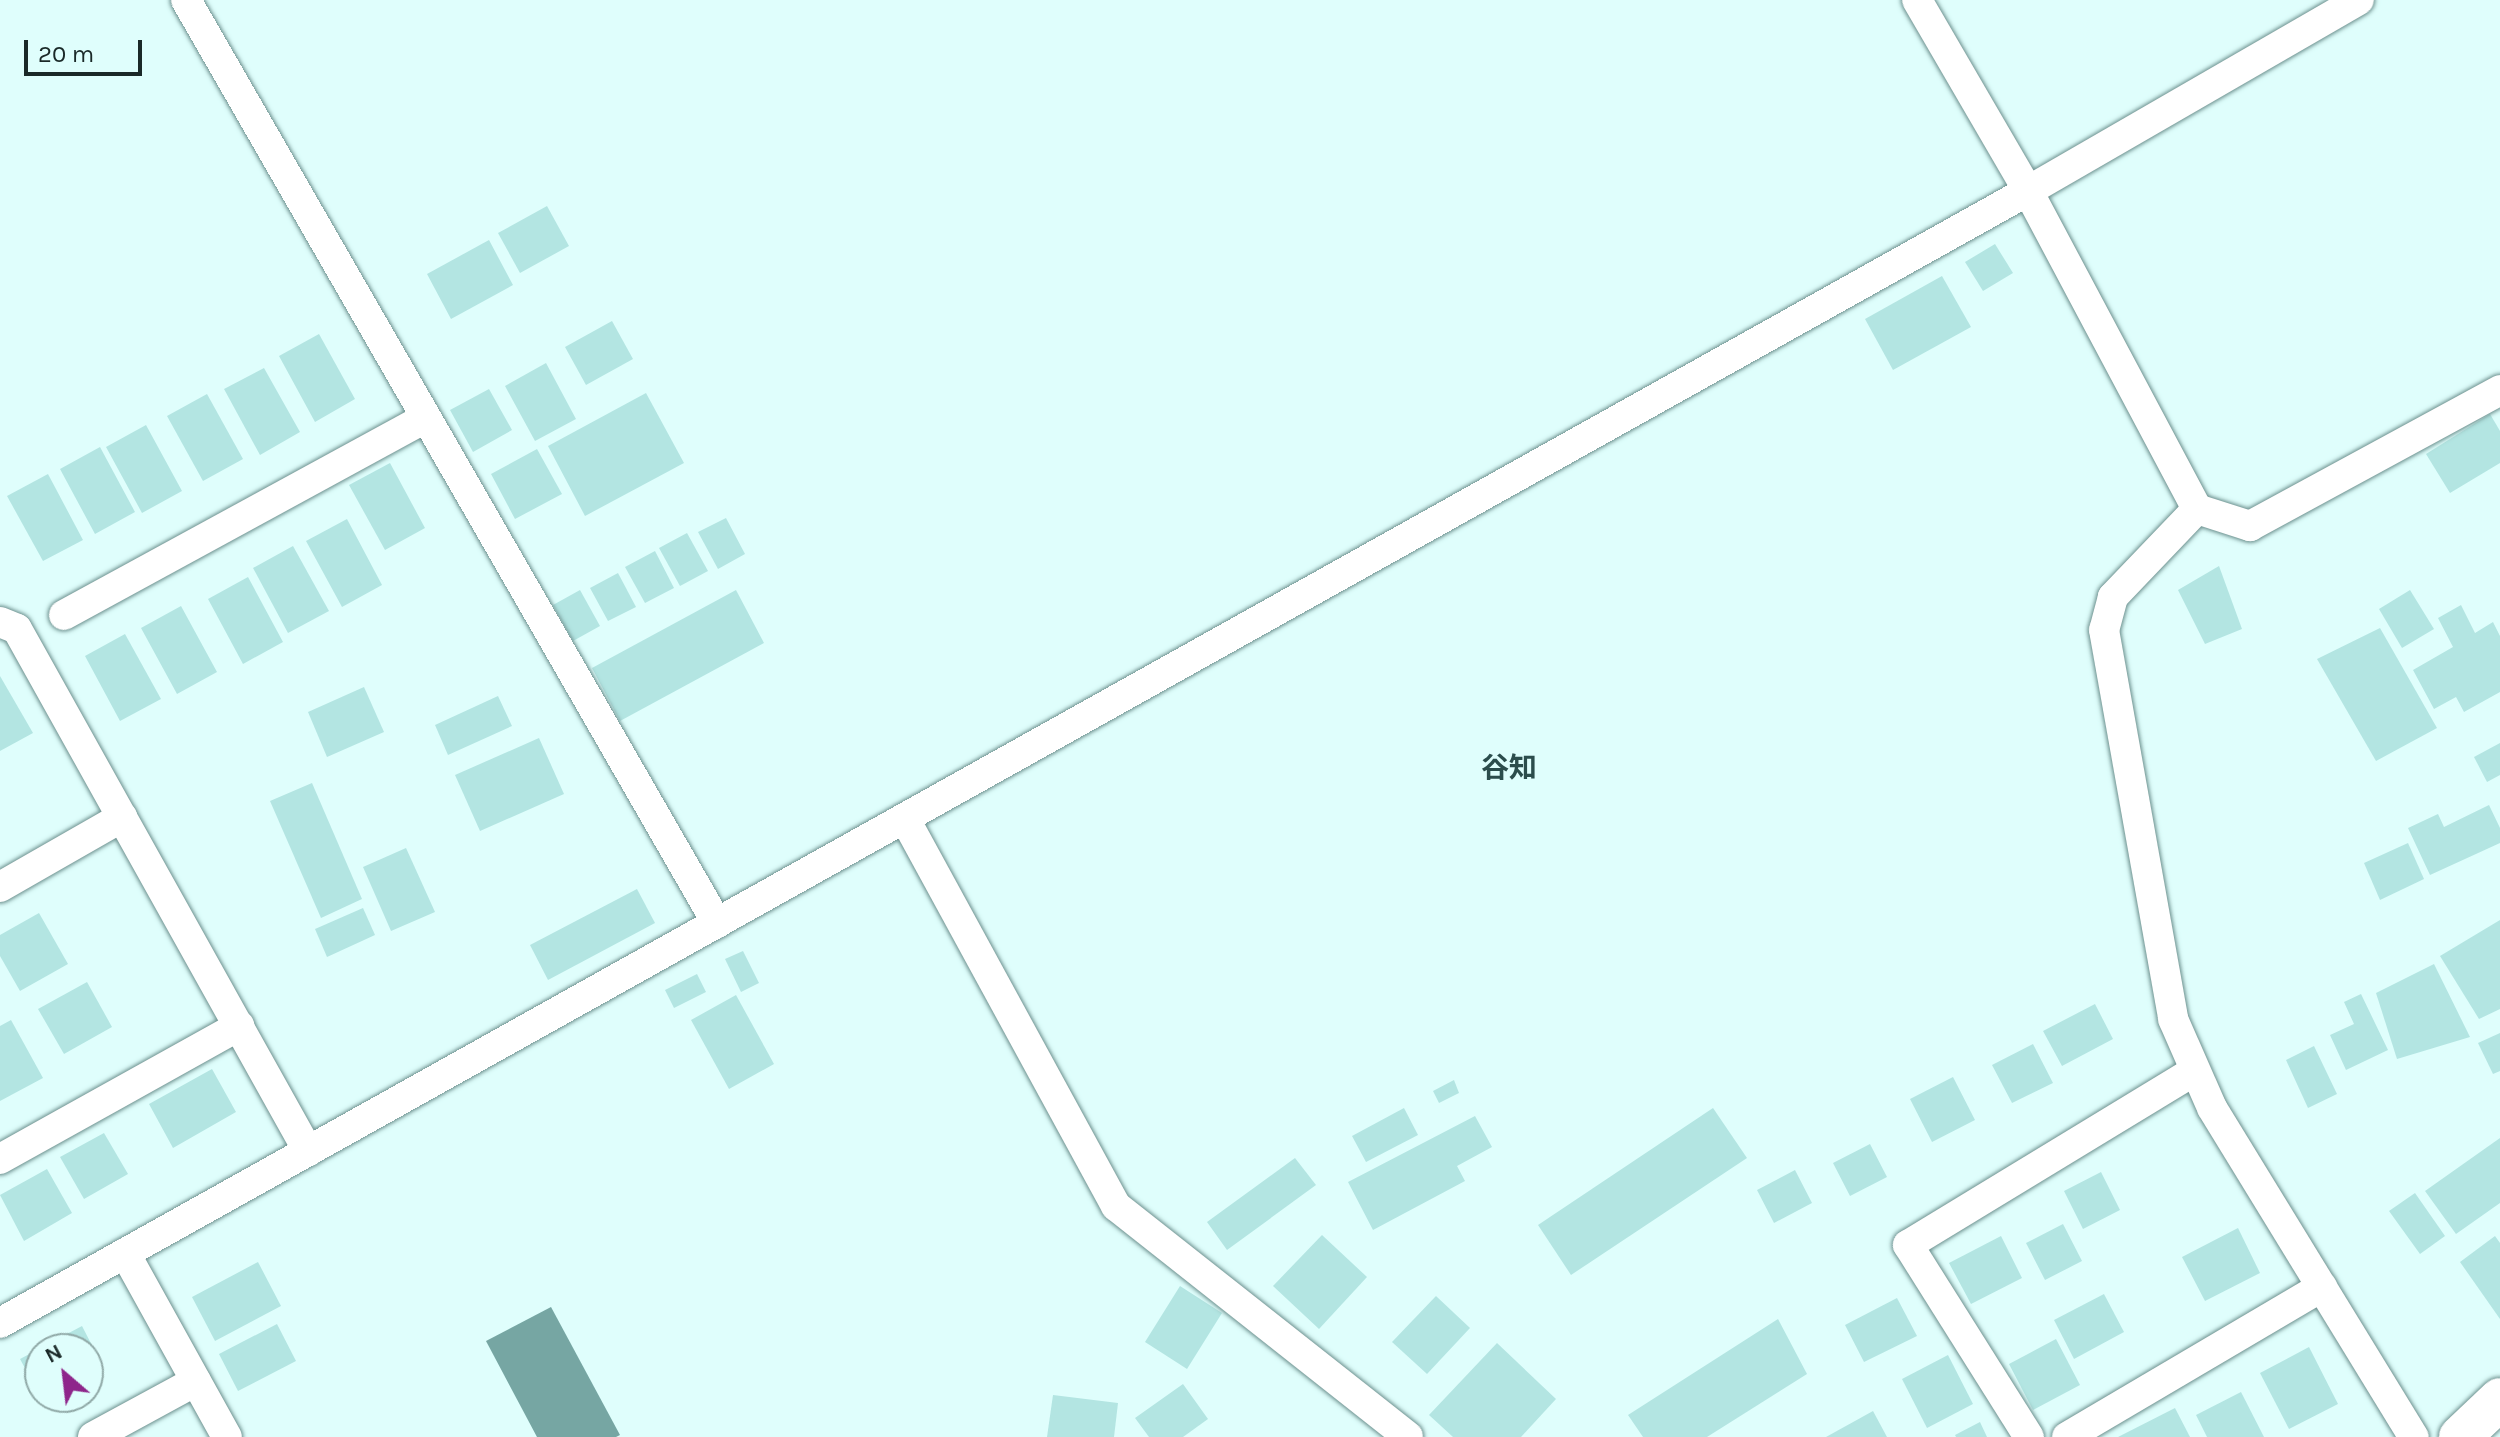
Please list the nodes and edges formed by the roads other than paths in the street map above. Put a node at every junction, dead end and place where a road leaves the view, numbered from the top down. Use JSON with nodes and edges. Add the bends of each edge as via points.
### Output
{"nodes":[{"id":1,"x":186,"y":0,"type":"edge"},
{"id":2,"x":1917,"y":0,"type":"edge"},
{"id":3,"x":2359,"y":0,"type":"edge"},
{"id":4,"x":2028,"y":191,"type":"junction"},
{"id":5,"x":2500,"y":390,"type":"edge"},
{"id":6,"x":426,"y":418,"type":"junction"},
{"id":7,"x":2197,"y":509,"type":"junction"},
{"id":8,"x":64,"y":615,"type":"dead end"},
{"id":9,"x":0,"y":622,"type":"edge"},
{"id":10,"x":122,"y":817,"type":"junction"},
{"id":11,"x":905,"y":819,"type":"junction"},
{"id":12,"x":0,"y":887,"type":"edge"},
{"id":13,"x":717,"y":923,"type":"junction"},
{"id":14,"x":239,"y":1026,"type":"junction"},
{"id":15,"x":2193,"y":1072,"type":"junction"},
{"id":16,"x":308,"y":1151,"type":"junction"},
{"id":17,"x":0,"y":1159,"type":"edge"},
{"id":18,"x":125,"y":1253,"type":"junction"},
{"id":19,"x":2322,"y":1287,"type":"junction"},
{"id":20,"x":0,"y":1323,"type":"edge"},
{"id":21,"x":196,"y":1381,"type":"junction"},
{"id":22,"x":2500,"y":1399,"type":"edge"},
{"id":23,"x":93,"y":1437,"type":"edge"},
{"id":24,"x":227,"y":1437,"type":"edge"},
{"id":25,"x":1408,"y":1437,"type":"edge"},
{"id":26,"x":2029,"y":1437,"type":"edge"},
{"id":27,"x":2067,"y":1437,"type":"edge"},
{"id":28,"x":2414,"y":1437,"type":"edge"},
{"id":29,"x":2460,"y":1437,"type":"edge"}],
"edges":[{"from":1,"to":6,"type":"street"},
{"from":2,"to":4,"type":"street"},
{"from":3,"to":4,"type":"street"},
{"from":4,"to":7,"type":"street"},
{"from":4,"to":11,"type":"street"},
{"from":5,"to":7,"type":"street","via":[[2250,526]]},
{"from":6,"to":8,"type":"street"},
{"from":6,"to":13,"type":"street"},
{"from":7,"to":15,"type":"street","via":[[2113,597],[2104,630],[2173,1019]]},
{"from":9,"to":10,"type":"street","via":[[17,629]]},
{"from":10,"to":12,"type":"street"},
{"from":10,"to":14,"type":"street"},
{"from":11,"to":13,"type":"street"},
{"from":11,"to":25,"type":"street","via":[[1116,1206]]},
{"from":13,"to":16,"type":"street"},
{"from":14,"to":16,"type":"street"},
{"from":14,"to":17,"type":"street"},
{"from":15,"to":19,"type":"street"},
{"from":15,"to":26,"type":"street","via":[[1908,1245]]},
{"from":16,"to":18,"type":"street"},
{"from":18,"to":20,"type":"street"},
{"from":18,"to":21,"type":"street"},
{"from":19,"to":27,"type":"street"},
{"from":19,"to":28,"type":"street"},
{"from":21,"to":23,"type":"street"},
{"from":21,"to":24,"type":"street"},
{"from":22,"to":29,"type":"street"}]}
